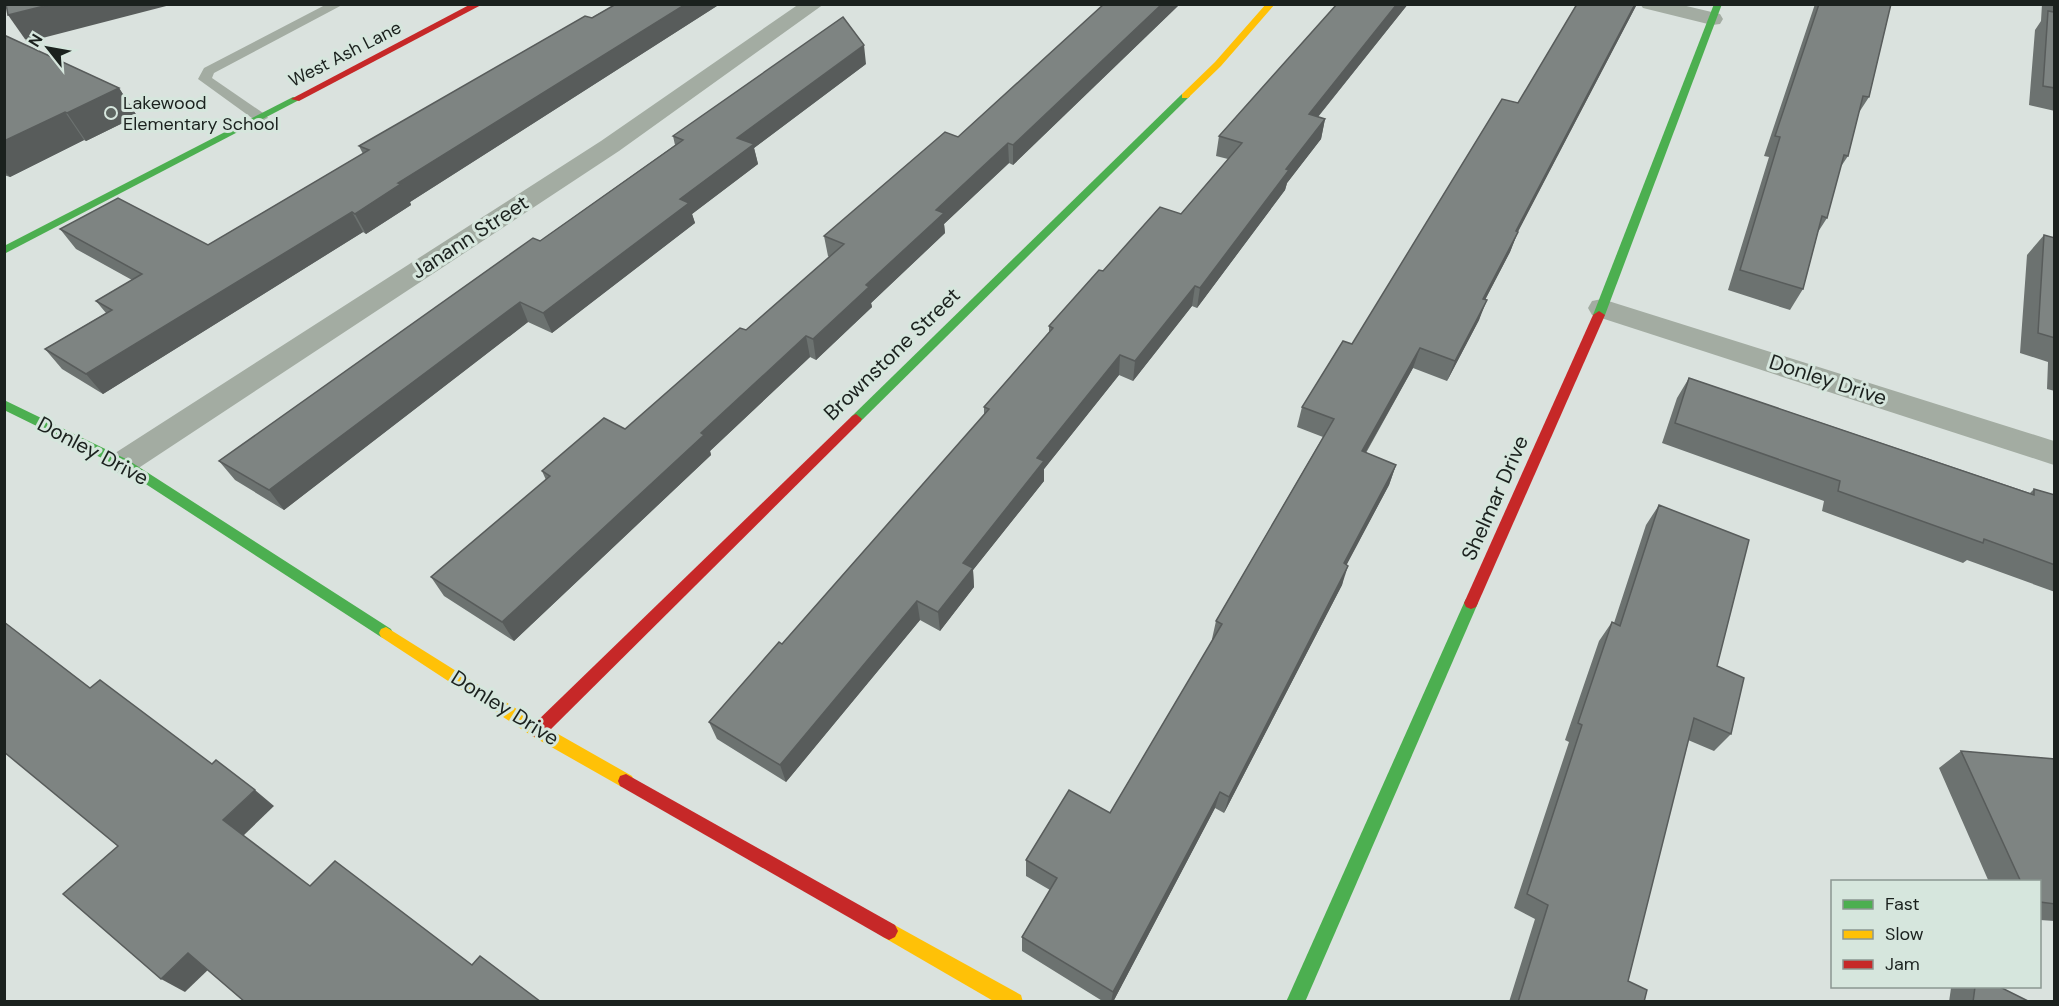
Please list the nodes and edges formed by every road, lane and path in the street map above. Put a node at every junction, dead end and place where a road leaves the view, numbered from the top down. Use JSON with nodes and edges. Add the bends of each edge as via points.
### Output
{"nodes":[{"id":1,"x":338,"y":4,"type":"edge"},
{"id":2,"x":479,"y":4,"type":"edge"},
{"id":3,"x":814,"y":4,"type":"edge"},
{"id":4,"x":1271,"y":4,"type":"edge"},
{"id":5,"x":1650,"y":4,"type":"edge"},
{"id":6,"x":1715,"y":12,"type":"edge"},
{"id":7,"x":261,"y":118,"type":"junction"},
{"id":8,"x":4,"y":251,"type":"edge"},
{"id":9,"x":1602,"y":308,"type":"junction"},
{"id":10,"x":4,"y":404,"type":"edge"},
{"id":11,"x":2055,"y":453,"type":"edge"},
{"id":12,"x":123,"y":463,"type":"junction"},
{"id":13,"x":538,"y":730,"type":"junction"},
{"id":14,"x":1014,"y":1002,"type":"edge"},
{"id":15,"x":1295,"y":1002,"type":"edge"}],
"edges":[{"from":1,"to":7,"type":"lane","via":[[209,71],[205,79]]},
{"from":2,"to":7,"type":"street","name":"West Ash Lane"},
{"from":3,"to":12,"type":"street","name":"Janann Street","via":[[610,146]]},
{"from":4,"to":13,"type":"street","name":"Brownstone Street","via":[[1218,64]]},
{"from":5,"to":6,"type":"street"},
{"from":6,"to":9,"type":"street","name":"Shelmar Drive"},
{"from":7,"to":8,"type":"street","name":"West Ash Lane"},
{"from":9,"to":11,"type":"street","name":"Donley Drive"},
{"from":9,"to":15,"type":"street","name":"Shelmar Drive"},
{"from":10,"to":12,"type":"street","name":"Donley Drive"},
{"from":12,"to":13,"type":"street","name":"Donley Drive"},
{"from":13,"to":14,"type":"street","name":"Donley Drive"}]}
